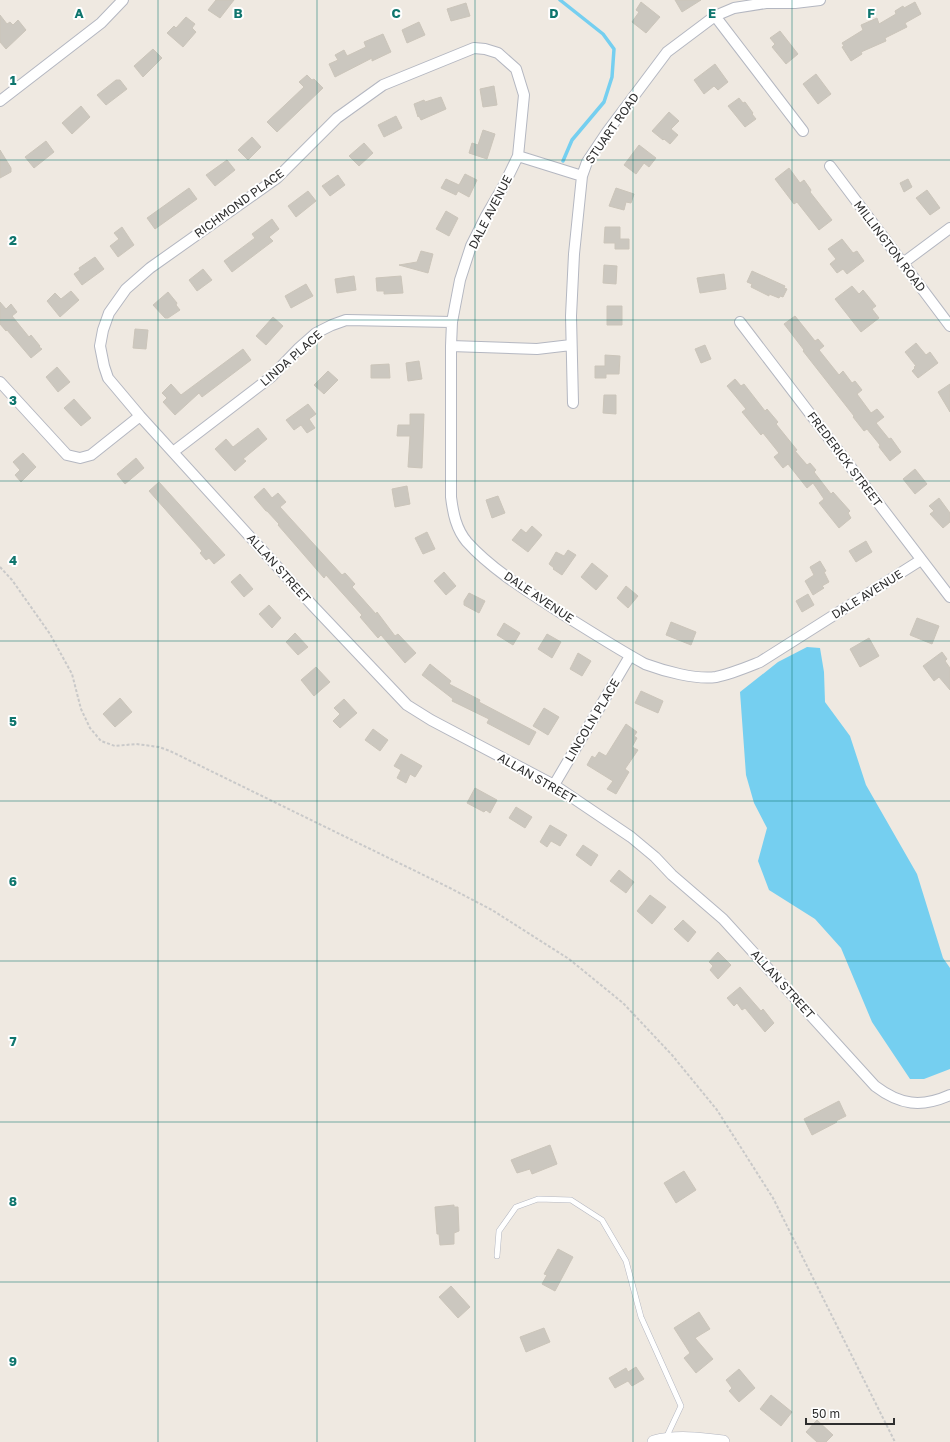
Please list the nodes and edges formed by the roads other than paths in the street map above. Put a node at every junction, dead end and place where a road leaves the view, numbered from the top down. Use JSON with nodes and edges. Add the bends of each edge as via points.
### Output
{"nodes":[{"id":1,"x":123,"y":0,"type":"edge"},
{"id":2,"x":820,"y":0,"type":"edge"},
{"id":3,"x":715,"y":16,"type":"junction"},
{"id":4,"x":524,"y":95,"type":"joint"},
{"id":5,"x":0,"y":101,"type":"edge"},
{"id":6,"x":803,"y":131,"type":"dead end"},
{"id":7,"x":518,"y":156,"type":"junction"},
{"id":8,"x":830,"y":166,"type":"dead end"},
{"id":9,"x":582,"y":176,"type":"junction"},
{"id":10,"x":950,"y":228,"type":"edge"},
{"id":11,"x":903,"y":262,"type":"junction"},
{"id":12,"x":452,"y":322,"type":"junction"},
{"id":13,"x":740,"y":322,"type":"dead end"},
{"id":14,"x":950,"y":326,"type":"edge"},
{"id":15,"x":571,"y":345,"type":"junction"},
{"id":16,"x":451,"y":346,"type":"junction"},
{"id":17,"x":0,"y":382,"type":"edge"},
{"id":18,"x":573,"y":403,"type":"dead end"},
{"id":19,"x":140,"y":416,"type":"junction"},
{"id":20,"x":173,"y":452,"type":"junction"},
{"id":21,"x":921,"y":560,"type":"junction"},
{"id":22,"x":950,"y":596,"type":"edge"},
{"id":23,"x":630,"y":656,"type":"junction"},
{"id":24,"x":554,"y":785,"type":"junction"},
{"id":25,"x":950,"y":1095,"type":"edge"},
{"id":26,"x":497,"y":1256,"type":"dead end"},
{"id":27,"x":662,"y":1441,"type":"edge"},
{"id":28,"x":723,"y":1442,"type":"edge"}],
"edges":[{"from":1,"to":5,"type":"street","via":[[101,23]]},
{"from":2,"to":3,"type":"street","name":"STUART ROAD","via":[[766,3],[734,8]]},
{"from":3,"to":6,"type":"street"},
{"from":3,"to":9,"type":"street","name":"STUART ROAD","via":[[667,52],[607,132],[587,162]]},
{"from":4,"to":7,"type":"street","name":"DALE AVENUE"},
{"from":4,"to":19,"type":"street","name":"RICHMOND PLACE","via":[[516,69],[498,53],[474,48],[383,85],[337,118],[277,178],[150,268],[126,289],[109,313],[100,346],[108,378]]},
{"from":7,"to":9,"type":"street"},
{"from":7,"to":12,"type":"street","name":"DALE AVENUE","via":[[471,246],[460,280]]},
{"from":8,"to":11,"type":"street","name":"MILLINGTON ROAD"},
{"from":9,"to":15,"type":"street","name":"STUART ROAD","via":[[574,254]]},
{"from":10,"to":11,"type":"street"},
{"from":11,"to":14,"type":"street","name":"MILLINGTON ROAD"},
{"from":12,"to":16,"type":"street","name":"DALE AVENUE"},
{"from":12,"to":20,"type":"street","name":"LINDA PLACE","via":[[346,320],[332,325],[316,333],[271,377]]},
{"from":13,"to":21,"type":"street","name":"FREDERICK STREET"},
{"from":15,"to":16,"type":"street","via":[[537,349]]},
{"from":15,"to":18,"type":"street","name":"STUART ROAD"},
{"from":16,"to":23,"type":"street","name":"DALE AVENUE","via":[[451,497],[458,528],[484,558],[518,586]]},
{"from":17,"to":19,"type":"street","via":[[67,455],[80,458],[91,455]]},
{"from":19,"to":20,"type":"street","name":"ALLAN STREET"},
{"from":20,"to":24,"type":"street","name":"ALLAN STREET","via":[[407,705]]},
{"from":21,"to":22,"type":"street","name":"FREDERICK STREET"},
{"from":21,"to":23,"type":"street","name":"DALE AVENUE","via":[[760,662],[734,673],[714,677],[690,676],[665,671]]},
{"from":23,"to":24,"type":"street","name":"LINCOLN PLACE"},
{"from":24,"to":25,"type":"street","name":"ALLAN STREET","via":[[655,856],[672,875],[723,919],[886,1095],[903,1102],[921,1104]]},
{"from":26,"to":27,"type":"lane","via":[[499,1231],[516,1207],[538,1199],[571,1200],[602,1220],[626,1261],[641,1316],[681,1406]]},
{"from":27,"to":28,"type":"street","via":[[693,1439]]}]}
